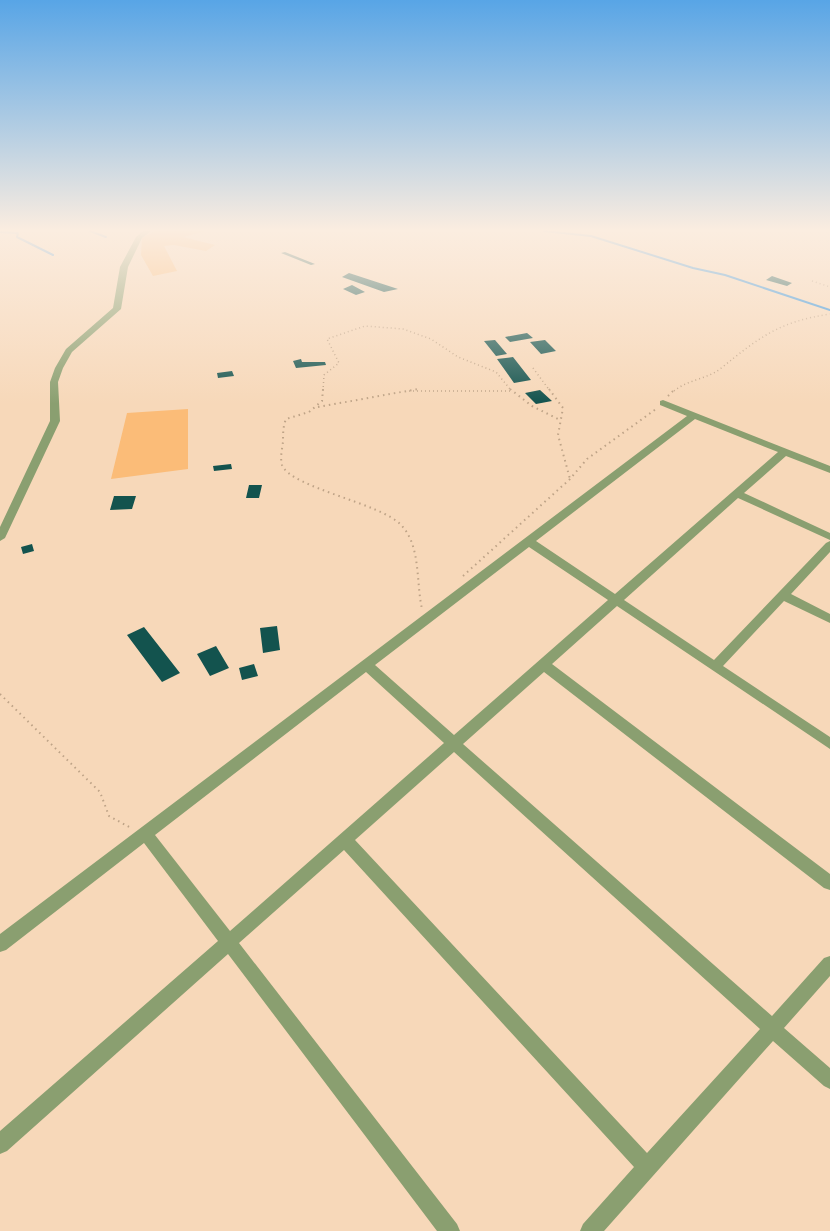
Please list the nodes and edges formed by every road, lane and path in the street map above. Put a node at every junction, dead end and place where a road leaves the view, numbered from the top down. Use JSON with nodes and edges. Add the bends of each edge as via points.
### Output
{"nodes":[{"id":1,"x":120,"y":288,"type":"edge"},
{"id":2,"x":830,"y":315,"type":"edge"},
{"id":3,"x":533,"y":368,"type":"dead end"},
{"id":4,"x":510,"y":389,"type":"junction"},
{"id":5,"x":663,"y":403,"type":"junction"},
{"id":6,"x":318,"y":407,"type":"junction"},
{"id":7,"x":694,"y":415,"type":"junction"},
{"id":8,"x":560,"y":420,"type":"junction"},
{"id":9,"x":785,"y":452,"type":"junction"},
{"id":10,"x":830,"y":470,"type":"edge"},
{"id":11,"x":570,"y":479,"type":"junction"},
{"id":12,"x":736,"y":494,"type":"junction"},
{"id":13,"x":830,"y":537,"type":"edge"},
{"id":14,"x":0,"y":538,"type":"edge"},
{"id":15,"x":528,"y":541,"type":"junction"},
{"id":16,"x":830,"y":545,"type":"edge"},
{"id":17,"x":455,"y":583,"type":"dead end"},
{"id":18,"x":783,"y":595,"type":"junction"},
{"id":19,"x":616,"y":601,"type":"junction"},
{"id":20,"x":830,"y":619,"type":"edge"},
{"id":21,"x":424,"y":620,"type":"junction"},
{"id":22,"x":366,"y":665,"type":"junction"},
{"id":23,"x":544,"y":665,"type":"junction"},
{"id":24,"x":716,"y":667,"type":"junction"},
{"id":25,"x":0,"y":694,"type":"edge"},
{"id":26,"x":454,"y":744,"type":"junction"},
{"id":27,"x":830,"y":744,"type":"edge"},
{"id":28,"x":145,"y":833,"type":"junction"},
{"id":29,"x":345,"y":840,"type":"junction"},
{"id":30,"x":830,"y":883,"type":"edge"},
{"id":31,"x":229,"y":942,"type":"junction"},
{"id":32,"x":0,"y":944,"type":"edge"},
{"id":33,"x":830,"y":964,"type":"edge"},
{"id":34,"x":772,"y":1028,"type":"junction"},
{"id":35,"x":830,"y":1080,"type":"edge"},
{"id":36,"x":0,"y":1144,"type":"edge"},
{"id":37,"x":647,"y":1167,"type":"junction"},
{"id":38,"x":450,"y":1231,"type":"edge"},
{"id":39,"x":590,"y":1231,"type":"edge"}],
"edges":[{"from":1,"to":14,"type":"street","via":[[117,309],[69,351],[59,368],[54,382],[55,421]]},
{"from":2,"to":5,"type":"path","via":[[798,319],[778,327],[719,370],[671,392]]},
{"from":3,"to":8,"type":"path","via":[[563,408]]},
{"from":4,"to":6,"type":"path","via":[[420,388]]},
{"from":4,"to":6,"type":"path","via":[[496,372],[458,357],[431,339],[396,327],[365,326],[327,339],[339,363],[324,375]]},
{"from":4,"to":8,"type":"path"},
{"from":5,"to":7,"type":"street"},
{"from":5,"to":11,"type":"path","via":[[588,459]]},
{"from":6,"to":21,"type":"path","via":[[286,419],[281,463],[285,470],[323,489],[394,517],[412,544]]},
{"from":7,"to":9,"type":"street"},
{"from":7,"to":15,"type":"street"},
{"from":8,"to":11,"type":"path","via":[[560,452]]},
{"from":9,"to":10,"type":"street"},
{"from":9,"to":12,"type":"street"},
{"from":11,"to":17,"type":"path"},
{"from":12,"to":13,"type":"street"},
{"from":12,"to":19,"type":"street"},
{"from":15,"to":19,"type":"street"},
{"from":15,"to":21,"type":"street"},
{"from":16,"to":18,"type":"street"},
{"from":18,"to":20,"type":"street"},
{"from":18,"to":24,"type":"street"},
{"from":19,"to":23,"type":"street"},
{"from":19,"to":24,"type":"street"},
{"from":21,"to":22,"type":"street"},
{"from":22,"to":26,"type":"street"},
{"from":22,"to":28,"type":"street"},
{"from":23,"to":26,"type":"street"},
{"from":23,"to":30,"type":"street"},
{"from":24,"to":27,"type":"street"},
{"from":25,"to":28,"type":"path","via":[[100,792],[104,811],[115,822]]},
{"from":26,"to":29,"type":"street"},
{"from":26,"to":34,"type":"street"},
{"from":28,"to":31,"type":"street"},
{"from":28,"to":32,"type":"street"},
{"from":29,"to":31,"type":"street"},
{"from":29,"to":37,"type":"street"},
{"from":31,"to":36,"type":"street"},
{"from":31,"to":38,"type":"street"},
{"from":33,"to":34,"type":"street"},
{"from":34,"to":35,"type":"street"},
{"from":34,"to":37,"type":"street"},
{"from":37,"to":39,"type":"street"}]}
